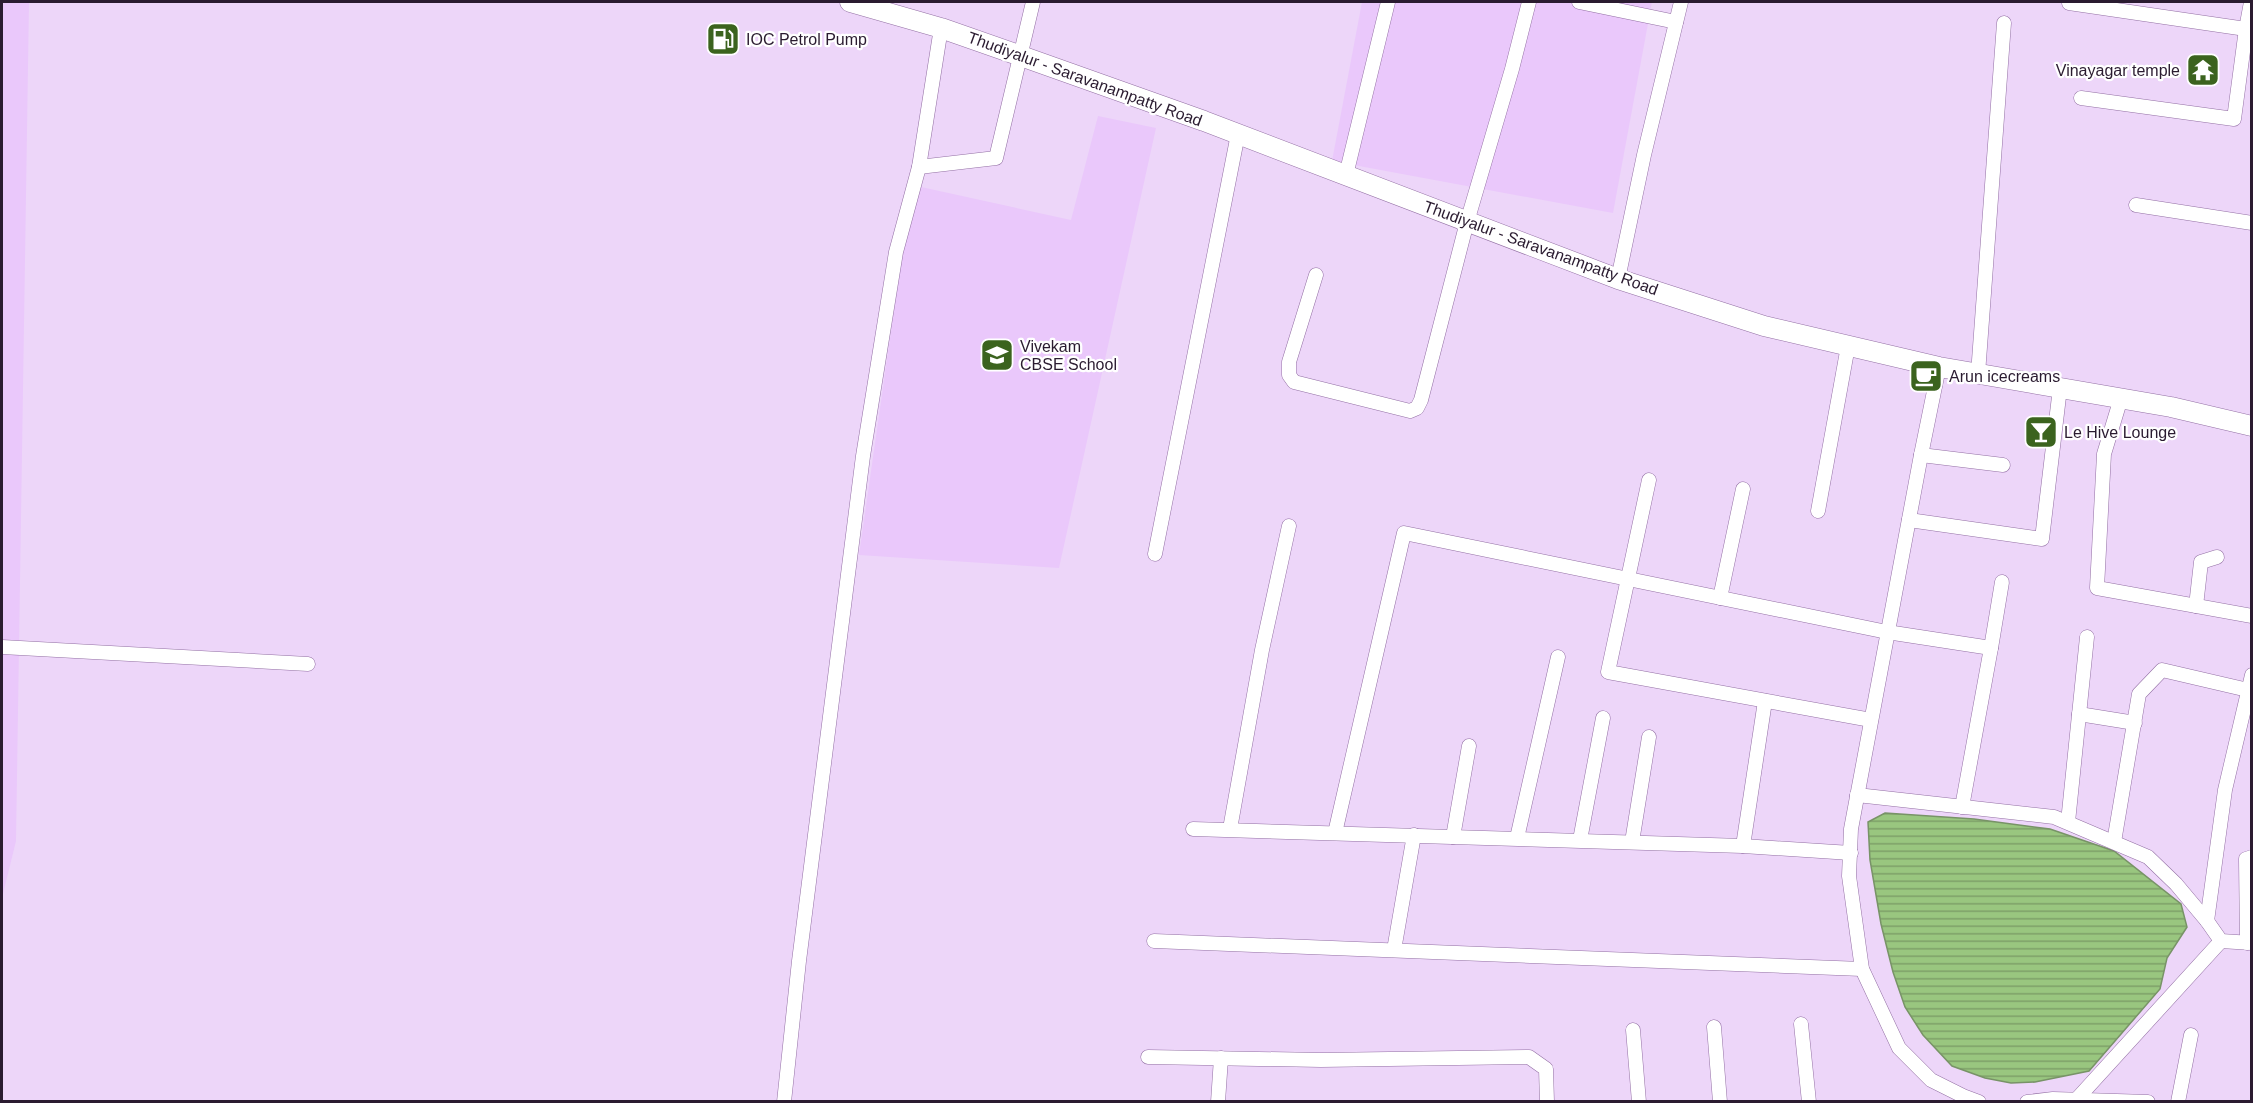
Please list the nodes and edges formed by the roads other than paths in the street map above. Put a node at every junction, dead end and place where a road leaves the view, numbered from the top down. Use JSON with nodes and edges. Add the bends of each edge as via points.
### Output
{"nodes":[{"id":1,"x":850,"y":2,"type":"edge"},
{"id":2,"x":1033,"y":2,"type":"edge"},
{"id":3,"x":1388,"y":2,"type":"edge"},
{"id":4,"x":1529,"y":2,"type":"edge"},
{"id":5,"x":1579,"y":2,"type":"edge"},
{"id":6,"x":1681,"y":2,"type":"edge"},
{"id":7,"x":2251,"y":2,"type":"edge"},
{"id":8,"x":2069,"y":3,"type":"dead end"},
{"id":9,"x":1676,"y":22,"type":"junction"},
{"id":10,"x":2004,"y":23,"type":"dead end"},
{"id":11,"x":941,"y":28,"type":"junction"},
{"id":12,"x":2249,"y":29,"type":"edge"},
{"id":13,"x":1021,"y":56,"type":"junction"},
{"id":14,"x":2081,"y":98,"type":"dead end"},
{"id":15,"x":1238,"y":134,"type":"junction"},
{"id":16,"x":919,"y":167,"type":"junction"},
{"id":17,"x":1346,"y":175,"type":"junction"},
{"id":18,"x":2136,"y":205,"type":"dead end"},
{"id":19,"x":1467,"y":222,"type":"junction"},
{"id":20,"x":2252,"y":223,"type":"edge"},
{"id":21,"x":1316,"y":275,"type":"dead end"},
{"id":22,"x":1618,"y":279,"type":"junction"},
{"id":23,"x":1848,"y":346,"type":"junction"},
{"id":24,"x":1940,"y":367,"type":"junction"},
{"id":25,"x":1978,"y":374,"type":"junction"},
{"id":26,"x":2060,"y":388,"type":"junction"},
{"id":27,"x":2121,"y":398,"type":"junction"},
{"id":28,"x":2252,"y":426,"type":"edge"},
{"id":29,"x":1921,"y":456,"type":"junction"},
{"id":30,"x":2003,"y":465,"type":"dead end"},
{"id":31,"x":1649,"y":480,"type":"dead end"},
{"id":32,"x":1743,"y":489,"type":"dead end"},
{"id":33,"x":1818,"y":511,"type":"dead end"},
{"id":34,"x":1909,"y":520,"type":"junction"},
{"id":35,"x":1288,"y":526,"type":"dead end"},
{"id":36,"x":1155,"y":554,"type":"dead end"},
{"id":37,"x":2217,"y":557,"type":"dead end"},
{"id":38,"x":1629,"y":579,"type":"junction"},
{"id":39,"x":2002,"y":582,"type":"dead end"},
{"id":40,"x":1720,"y":598,"type":"junction"},
{"id":41,"x":2196,"y":606,"type":"junction"},
{"id":42,"x":2252,"y":616,"type":"edge"},
{"id":43,"x":1887,"y":632,"type":"junction"},
{"id":44,"x":2087,"y":637,"type":"dead end"},
{"id":45,"x":2,"y":647,"type":"edge"},
{"id":46,"x":1991,"y":648,"type":"junction"},
{"id":47,"x":1558,"y":657,"type":"dead end"},
{"id":48,"x":308,"y":664,"type":"dead end"},
{"id":49,"x":2252,"y":675,"type":"edge"},
{"id":50,"x":2250,"y":691,"type":"edge"},
{"id":51,"x":1765,"y":701,"type":"junction"},
{"id":52,"x":2079,"y":714,"type":"junction"},
{"id":53,"x":1603,"y":718,"type":"dead end"},
{"id":54,"x":1871,"y":720,"type":"junction"},
{"id":55,"x":2135,"y":723,"type":"junction"},
{"id":56,"x":1649,"y":737,"type":"dead end"},
{"id":57,"x":1469,"y":746,"type":"dead end"},
{"id":58,"x":1857,"y":795,"type":"junction"},
{"id":59,"x":1962,"y":807,"type":"junction"},
{"id":60,"x":2068,"y":822,"type":"junction"},
{"id":61,"x":1193,"y":829,"type":"dead end"},
{"id":62,"x":1230,"y":829,"type":"junction"},
{"id":63,"x":1335,"y":833,"type":"junction"},
{"id":64,"x":1414,"y":836,"type":"junction"},
{"id":65,"x":1453,"y":837,"type":"junction"},
{"id":66,"x":1517,"y":838,"type":"junction"},
{"id":67,"x":1580,"y":840,"type":"junction"},
{"id":68,"x":1632,"y":842,"type":"junction"},
{"id":69,"x":2114,"y":842,"type":"junction"},
{"id":70,"x":1743,"y":846,"type":"junction"},
{"id":71,"x":1851,"y":853,"type":"junction"},
{"id":72,"x":2252,"y":857,"type":"edge"},
{"id":73,"x":2207,"y":921,"type":"junction"},
{"id":74,"x":1154,"y":941,"type":"dead end"},
{"id":75,"x":2221,"y":941,"type":"junction"},
{"id":76,"x":2249,"y":943,"type":"edge"},
{"id":77,"x":1394,"y":950,"type":"junction"},
{"id":78,"x":1862,"y":969,"type":"junction"},
{"id":79,"x":1801,"y":1024,"type":"dead end"},
{"id":80,"x":1714,"y":1027,"type":"dead end"},
{"id":81,"x":1634,"y":1030,"type":"dead end"},
{"id":82,"x":2191,"y":1035,"type":"dead end"},
{"id":83,"x":1148,"y":1057,"type":"dead end"},
{"id":84,"x":1221,"y":1058,"type":"junction"},
{"id":85,"x":2076,"y":1100,"type":"junction"},
{"id":86,"x":784,"y":1101,"type":"edge"},
{"id":87,"x":1218,"y":1101,"type":"edge"},
{"id":88,"x":1547,"y":1101,"type":"edge"},
{"id":89,"x":1639,"y":1101,"type":"edge"},
{"id":90,"x":1720,"y":1101,"type":"edge"},
{"id":91,"x":1809,"y":1101,"type":"edge"},
{"id":92,"x":1979,"y":1101,"type":"edge"},
{"id":93,"x":2027,"y":1101,"type":"edge"},
{"id":94,"x":2148,"y":1101,"type":"edge"},
{"id":95,"x":2178,"y":1101,"type":"edge"}],
"edges":[{"from":1,"to":11,"type":"main road","name":"Thudiyalur - Saravanampatty Road"},
{"from":2,"to":13,"type":"street"},
{"from":3,"to":17,"type":"street"},
{"from":4,"to":19,"type":"street"},
{"from":5,"to":9,"type":"street"},
{"from":6,"to":9,"type":"street"},
{"from":7,"to":12,"type":"street"},
{"from":8,"to":12,"type":"street"},
{"from":9,"to":22,"type":"street"},
{"from":10,"to":25,"type":"street"},
{"from":11,"to":13,"type":"main road","name":"Thudiyalur - Saravanampatty Road"},
{"from":11,"to":16,"type":"street"},
{"from":12,"to":14,"type":"street","via":[[2234,119]]},
{"from":13,"to":15,"type":"main road","name":"Thudiyalur - Saravanampatty Road"},
{"from":13,"to":16,"type":"street","via":[[996,158]]},
{"from":15,"to":17,"type":"main road","name":"Thudiyalur - Saravanampatty Road"},
{"from":15,"to":36,"type":"street"},
{"from":16,"to":86,"type":"street","via":[[896,252],[863,456]]},
{"from":17,"to":19,"type":"main road","name":"Thudiyalur - Saravanampatty Road"},
{"from":18,"to":20,"type":"street"},
{"from":19,"to":21,"type":"street","via":[[1421,400],[1410,411],[1294,382],[1289,362]]},
{"from":19,"to":22,"type":"main road","name":"Thudiyalur - Saravanampatty Road"},
{"from":22,"to":23,"type":"main road","name":"Thudiyalur - Saravanampatty Road","via":[[1764,326]]},
{"from":23,"to":24,"type":"main road","name":"Thudiyalur - Saravanampatty Road"},
{"from":23,"to":33,"type":"street"},
{"from":24,"to":25,"type":"main road","name":"Thudiyalur - Saravanampatty Road"},
{"from":24,"to":29,"type":"street"},
{"from":25,"to":26,"type":"main road","name":"Thudiyalur - Saravanampatty Road"},
{"from":26,"to":27,"type":"main road","name":"Thudiyalur - Saravanampatty Road"},
{"from":26,"to":34,"type":"street","via":[[2042,538]]},
{"from":27,"to":28,"type":"main road","name":"Thudiyalur - Saravanampatty Road"},
{"from":27,"to":41,"type":"street","via":[[2104,454],[2097,588]]},
{"from":29,"to":30,"type":"street"},
{"from":29,"to":34,"type":"street"},
{"from":31,"to":38,"type":"street"},
{"from":32,"to":40,"type":"street"},
{"from":34,"to":43,"type":"street"},
{"from":35,"to":62,"type":"street"},
{"from":37,"to":41,"type":"street","via":[[2201,562]]},
{"from":38,"to":40,"type":"street"},
{"from":38,"to":51,"type":"street","via":[[1608,672]]},
{"from":38,"to":63,"type":"street","via":[[1404,533]]},
{"from":39,"to":46,"type":"street"},
{"from":40,"to":43,"type":"street"},
{"from":41,"to":42,"type":"street"},
{"from":43,"to":46,"type":"street"},
{"from":43,"to":54,"type":"street"},
{"from":44,"to":52,"type":"street"},
{"from":45,"to":48,"type":"street"},
{"from":46,"to":59,"type":"street"},
{"from":47,"to":66,"type":"street"},
{"from":49,"to":50,"type":"street"},
{"from":50,"to":55,"type":"street","via":[[2163,670],[2139,694]]},
{"from":50,"to":73,"type":"street","via":[[2225,790]]},
{"from":51,"to":54,"type":"street"},
{"from":51,"to":70,"type":"street"},
{"from":52,"to":55,"type":"street"},
{"from":52,"to":60,"type":"street"},
{"from":53,"to":67,"type":"street"},
{"from":54,"to":58,"type":"street"},
{"from":55,"to":69,"type":"street"},
{"from":56,"to":68,"type":"street"},
{"from":57,"to":65,"type":"street"},
{"from":58,"to":59,"type":"street"},
{"from":58,"to":71,"type":"street"},
{"from":59,"to":60,"type":"street"},
{"from":60,"to":69,"type":"street"},
{"from":61,"to":62,"type":"street"},
{"from":62,"to":63,"type":"street"},
{"from":63,"to":64,"type":"street"},
{"from":64,"to":65,"type":"street"},
{"from":64,"to":77,"type":"street"},
{"from":65,"to":66,"type":"street"},
{"from":66,"to":67,"type":"street"},
{"from":67,"to":68,"type":"street"},
{"from":68,"to":70,"type":"street"},
{"from":69,"to":73,"type":"street","via":[[2148,858]]},
{"from":70,"to":71,"type":"street"},
{"from":71,"to":78,"type":"street","via":[[1849,876]]},
{"from":72,"to":76,"type":"street","via":[[2246,859]]},
{"from":73,"to":75,"type":"street"},
{"from":74,"to":77,"type":"street"},
{"from":75,"to":76,"type":"street"},
{"from":75,"to":85,"type":"street"},
{"from":77,"to":78,"type":"street"},
{"from":78,"to":92,"type":"street","via":[[1899,1048],[1931,1080]]},
{"from":79,"to":91,"type":"street"},
{"from":80,"to":90,"type":"street"},
{"from":81,"to":89,"type":"street"},
{"from":82,"to":95,"type":"street"},
{"from":83,"to":84,"type":"street"},
{"from":84,"to":87,"type":"street"},
{"from":84,"to":88,"type":"street","via":[[1529,1057],[1546,1069]]},
{"from":85,"to":93,"type":"street"},
{"from":85,"to":94,"type":"street"}]}
